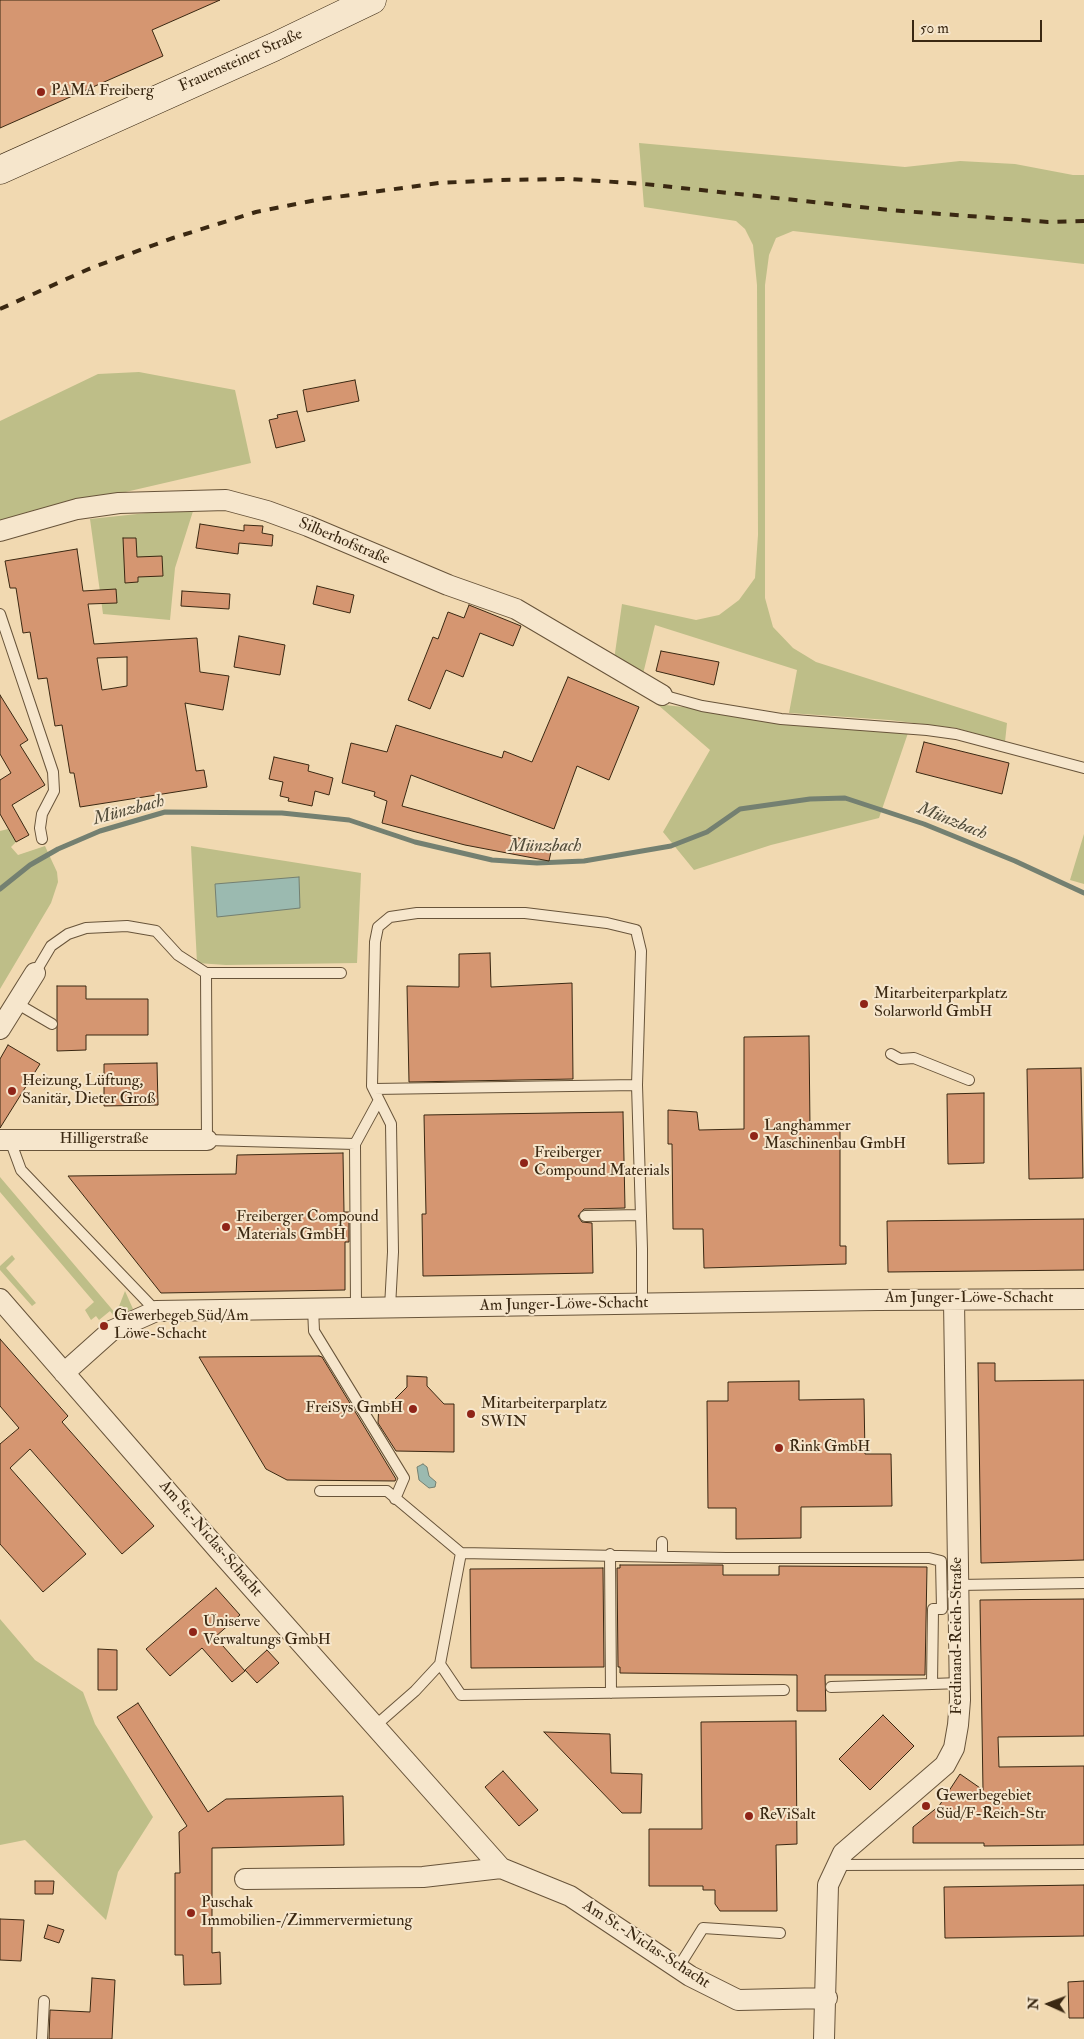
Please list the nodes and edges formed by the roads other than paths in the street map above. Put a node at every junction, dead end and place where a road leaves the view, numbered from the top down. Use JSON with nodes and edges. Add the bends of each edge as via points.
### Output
{"nodes":[{"id":1,"x":372,"y":0,"type":"edge"},
{"id":2,"x":0,"y":170,"type":"edge"},
{"id":3,"x":0,"y":531,"type":"edge"},
{"id":4,"x":0,"y":614,"type":"edge"},
{"id":5,"x":662,"y":695,"type":"joint"},
{"id":6,"x":1084,"y":768,"type":"edge"},
{"id":7,"x":42,"y":839,"type":"dead end"},
{"id":8,"x":35,"y":973,"type":"joint"},
{"id":9,"x":206,"y":973,"type":"junction"},
{"id":10,"x":341,"y":973,"type":"dead end"},
{"id":11,"x":16,"y":1004,"type":"junction"},
{"id":12,"x":52,"y":1024,"type":"dead end"},
{"id":13,"x":0,"y":1029,"type":"edge"},
{"id":14,"x":892,"y":1054,"type":"dead end"},
{"id":15,"x":969,"y":1080,"type":"dead end"},
{"id":16,"x":637,"y":1085,"type":"junction"},
{"id":17,"x":374,"y":1089,"type":"junction"},
{"id":18,"x":379,"y":1100,"type":"junction"},
{"id":19,"x":5,"y":1140,"type":"edge"},
{"id":20,"x":207,"y":1140,"type":"junction"},
{"id":21,"x":355,"y":1144,"type":"junction"},
{"id":22,"x":641,"y":1215,"type":"junction"},
{"id":23,"x":585,"y":1216,"type":"dead end"},
{"id":24,"x":0,"y":1298,"type":"edge"},
{"id":25,"x":1084,"y":1299,"type":"edge"},
{"id":26,"x":954,"y":1301,"type":"junction"},
{"id":27,"x":642,"y":1304,"type":"junction"},
{"id":28,"x":356,"y":1307,"type":"junction"},
{"id":29,"x":390,"y":1307,"type":"junction"},
{"id":30,"x":313,"y":1308,"type":"junction"},
{"id":31,"x":156,"y":1311,"type":"junction"},
{"id":32,"x":64,"y":1373,"type":"junction"},
{"id":33,"x":320,"y":1491,"type":"dead end"},
{"id":34,"x":395,"y":1498,"type":"junction"},
{"id":35,"x":662,"y":1542,"type":"dead end"},
{"id":36,"x":461,"y":1553,"type":"junction"},
{"id":37,"x":610,"y":1554,"type":"junction"},
{"id":38,"x":662,"y":1556,"type":"junction"},
{"id":39,"x":1084,"y":1583,"type":"edge"},
{"id":40,"x":958,"y":1585,"type":"junction"},
{"id":41,"x":440,"y":1664,"type":"junction"},
{"id":42,"x":960,"y":1683,"type":"junction"},
{"id":43,"x":932,"y":1684,"type":"junction"},
{"id":44,"x":831,"y":1687,"type":"dead end"},
{"id":45,"x":784,"y":1690,"type":"dead end"},
{"id":46,"x":611,"y":1693,"type":"junction"},
{"id":47,"x":374,"y":1726,"type":"junction"},
{"id":48,"x":1084,"y":1864,"type":"edge"},
{"id":49,"x":837,"y":1865,"type":"junction"},
{"id":50,"x":501,"y":1868,"type":"junction"},
{"id":51,"x":245,"y":1879,"type":"dead end"},
{"id":52,"x":780,"y":1933,"type":"dead end"},
{"id":53,"x":678,"y":1968,"type":"junction"},
{"id":54,"x":826,"y":1998,"type":"junction"},
{"id":55,"x":44,"y":2001,"type":"dead end"},
{"id":56,"x":42,"y":2039,"type":"edge"},
{"id":57,"x":824,"y":2039,"type":"edge"}],
"edges":[{"from":1,"to":2,"type":"main road","name":"Frauensteiner Straße"},
{"from":3,"to":5,"type":"street","name":"Silberhofstraße","via":[[77,509],[118,503],[226,500],[308,526],[440,582],[516,609]]},
{"from":4,"to":7,"type":"lane","via":[[52,772],[54,791],[42,814]]},
{"from":5,"to":6,"type":"lane","via":[[702,706],[780,719],[956,734]]},
{"from":8,"to":9,"type":"lane","via":[[50,946],[68,934],[86,928],[126,926],[156,931],[178,955]]},
{"from":8,"to":11,"type":"street"},
{"from":9,"to":10,"type":"lane"},
{"from":9,"to":20,"type":"lane"},
{"from":11,"to":12,"type":"lane"},
{"from":11,"to":13,"type":"street"},
{"from":14,"to":15,"type":"lane","via":[[900,1059],[914,1058]]},
{"from":16,"to":17,"type":"lane"},
{"from":16,"to":17,"type":"lane","via":[[640,951],[636,930],[607,923],[525,913],[417,913],[390,917],[378,927],[372,1051]]},
{"from":16,"to":22,"type":"lane"},
{"from":17,"to":18,"type":"lane"},
{"from":18,"to":21,"type":"lane"},
{"from":18,"to":29,"type":"lane","via":[[391,1124],[393,1252]]},
{"from":19,"to":20,"type":"street","name":"Hilligerstraße"},
{"from":19,"to":31,"type":"lane","via":[[21,1170]]},
{"from":20,"to":21,"type":"lane"},
{"from":21,"to":28,"type":"lane"},
{"from":22,"to":23,"type":"lane"},
{"from":22,"to":27,"type":"lane"},
{"from":24,"to":32,"type":"street","name":"Am St.-Niclas-Schacht"},
{"from":25,"to":26,"type":"street","name":"Am Junger-Löwe-Schacht"},
{"from":26,"to":27,"type":"street","name":"Am Junger-Löwe-Schacht"},
{"from":26,"to":40,"type":"street","name":"Ferdinand-Reich-Straße"},
{"from":27,"to":29,"type":"street","name":"Am Junger-Löwe-Schacht"},
{"from":28,"to":29,"type":"street","name":"Am Junger-Löwe-Schacht"},
{"from":28,"to":30,"type":"street","name":"Am Junger-Löwe-Schacht"},
{"from":30,"to":31,"type":"street","name":"Am Junger-Löwe-Schacht"},
{"from":30,"to":34,"type":"lane","via":[[314,1331],[404,1478]]},
{"from":31,"to":32,"type":"street","name":"Am Junger-Löwe-Schacht","via":[[111,1331]]},
{"from":32,"to":47,"type":"street","name":"Am St.-Niclas-Schacht"},
{"from":33,"to":34,"type":"lane","via":[[387,1491]]},
{"from":34,"to":36,"type":"lane"},
{"from":35,"to":38,"type":"lane"},
{"from":36,"to":37,"type":"lane"},
{"from":36,"to":41,"type":"lane"},
{"from":37,"to":38,"type":"lane"},
{"from":37,"to":46,"type":"lane"},
{"from":38,"to":43,"type":"lane","via":[[929,1558],[941,1561],[942,1609],[933,1610]]},
{"from":39,"to":40,"type":"lane"},
{"from":40,"to":42,"type":"street","name":"Ferdinand-Reich-Straße"},
{"from":41,"to":46,"type":"lane","via":[[461,1695]]},
{"from":41,"to":47,"type":"lane","via":[[415,1691]]},
{"from":42,"to":43,"type":"lane"},
{"from":42,"to":49,"type":"street","name":"Ferdinand-Reich-Straße","via":[[958,1725],[954,1748],[946,1765],[843,1853]]},
{"from":43,"to":44,"type":"lane"},
{"from":45,"to":46,"type":"lane"},
{"from":47,"to":50,"type":"street","name":"Am St.-Niclas-Schacht"},
{"from":48,"to":49,"type":"lane"},
{"from":49,"to":54,"type":"street","name":"Ferdinand-Reich-Straße","via":[[828,1885]]},
{"from":50,"to":51,"type":"street","name":"Am St.-Niclas-Schacht","via":[[423,1877]]},
{"from":50,"to":53,"type":"street","name":"Am St.-Niclas-Schacht","via":[[570,1896]]},
{"from":52,"to":53,"type":"lane","via":[[702,1928]]},
{"from":53,"to":54,"type":"street","name":"Am St.-Niclas-Schacht","via":[[738,2000]]},
{"from":54,"to":57,"type":"street","name":"Ferdinand-Reich-Straße"},
{"from":55,"to":56,"type":"lane"}]}
